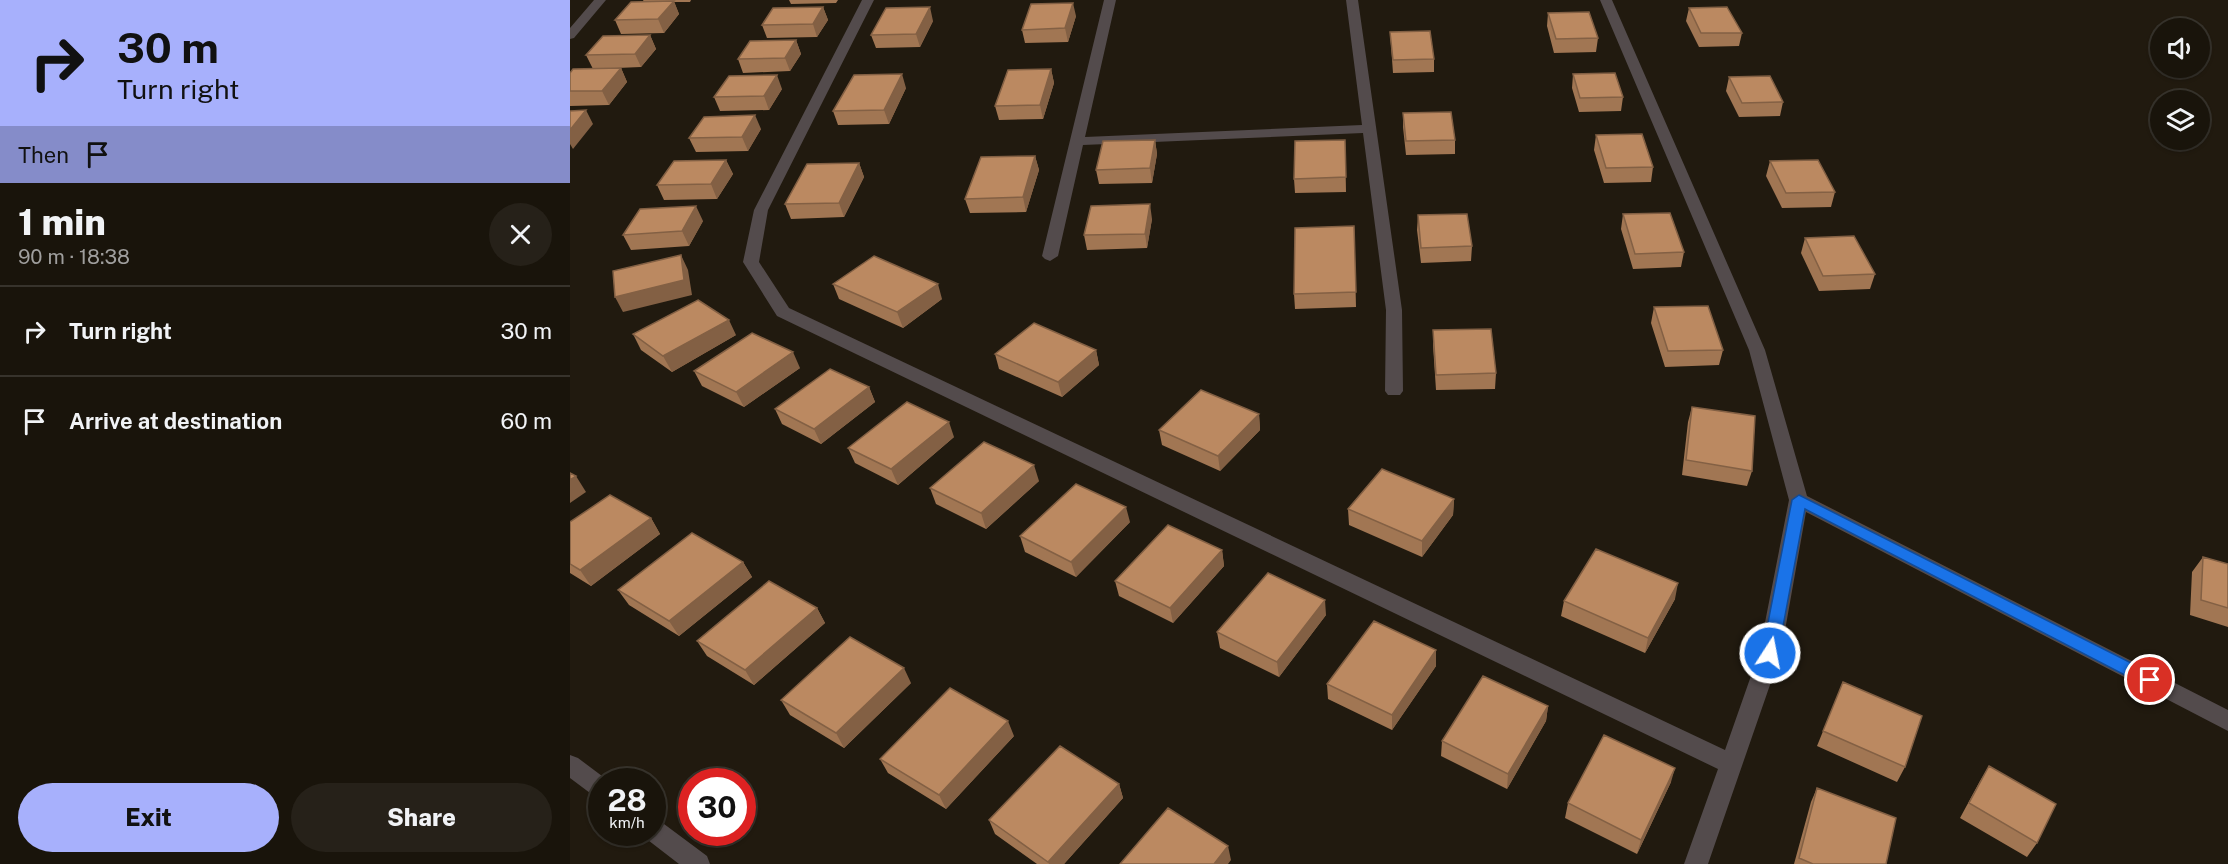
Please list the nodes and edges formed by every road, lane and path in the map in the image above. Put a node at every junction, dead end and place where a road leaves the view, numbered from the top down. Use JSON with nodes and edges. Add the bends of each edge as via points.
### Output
{"nodes":[{"id":1,"x":600,"y":0,"type":"edge"},
{"id":2,"x":868,"y":0,"type":"edge"},
{"id":3,"x":1110,"y":0,"type":"edge"},
{"id":4,"x":1352,"y":0,"type":"edge"},
{"id":5,"x":1606,"y":0,"type":"edge"},
{"id":6,"x":570,"y":34,"type":"edge"},
{"id":7,"x":1370,"y":129,"type":"junction"},
{"id":8,"x":1077,"y":141,"type":"junction"},
{"id":9,"x":1050,"y":256,"type":"dead end"},
{"id":10,"x":1394,"y":391,"type":"dead end"},
{"id":11,"x":1799,"y":500,"type":"junction"},
{"id":12,"x":2228,"y":721,"type":"edge"},
{"id":13,"x":1731,"y":764,"type":"junction"},
{"id":14,"x":570,"y":765,"type":"edge"},
{"id":15,"x":588,"y":778,"type":"edge"},
{"id":16,"x":666,"y":840,"type":"edge"},
{"id":17,"x":698,"y":864,"type":"edge"},
{"id":18,"x":1696,"y":864,"type":"edge"}],
"edges":[{"from":1,"to":6,"type":"street"},
{"from":2,"to":13,"type":"street","via":[[762,210],[751,262],[783,312]]},
{"from":3,"to":8,"type":"street"},
{"from":4,"to":7,"type":"street"},
{"from":5,"to":11,"type":"street","via":[[1757,350]]},
{"from":7,"to":8,"type":"street"},
{"from":7,"to":10,"type":"street","via":[[1394,310]]},
{"from":8,"to":9,"type":"street"},
{"from":11,"to":12,"type":"street"},
{"from":11,"to":13,"type":"street","via":[[1770,653]]},
{"from":13,"to":18,"type":"street"},
{"from":14,"to":15,"type":"street"},
{"from":16,"to":17,"type":"street"}]}
